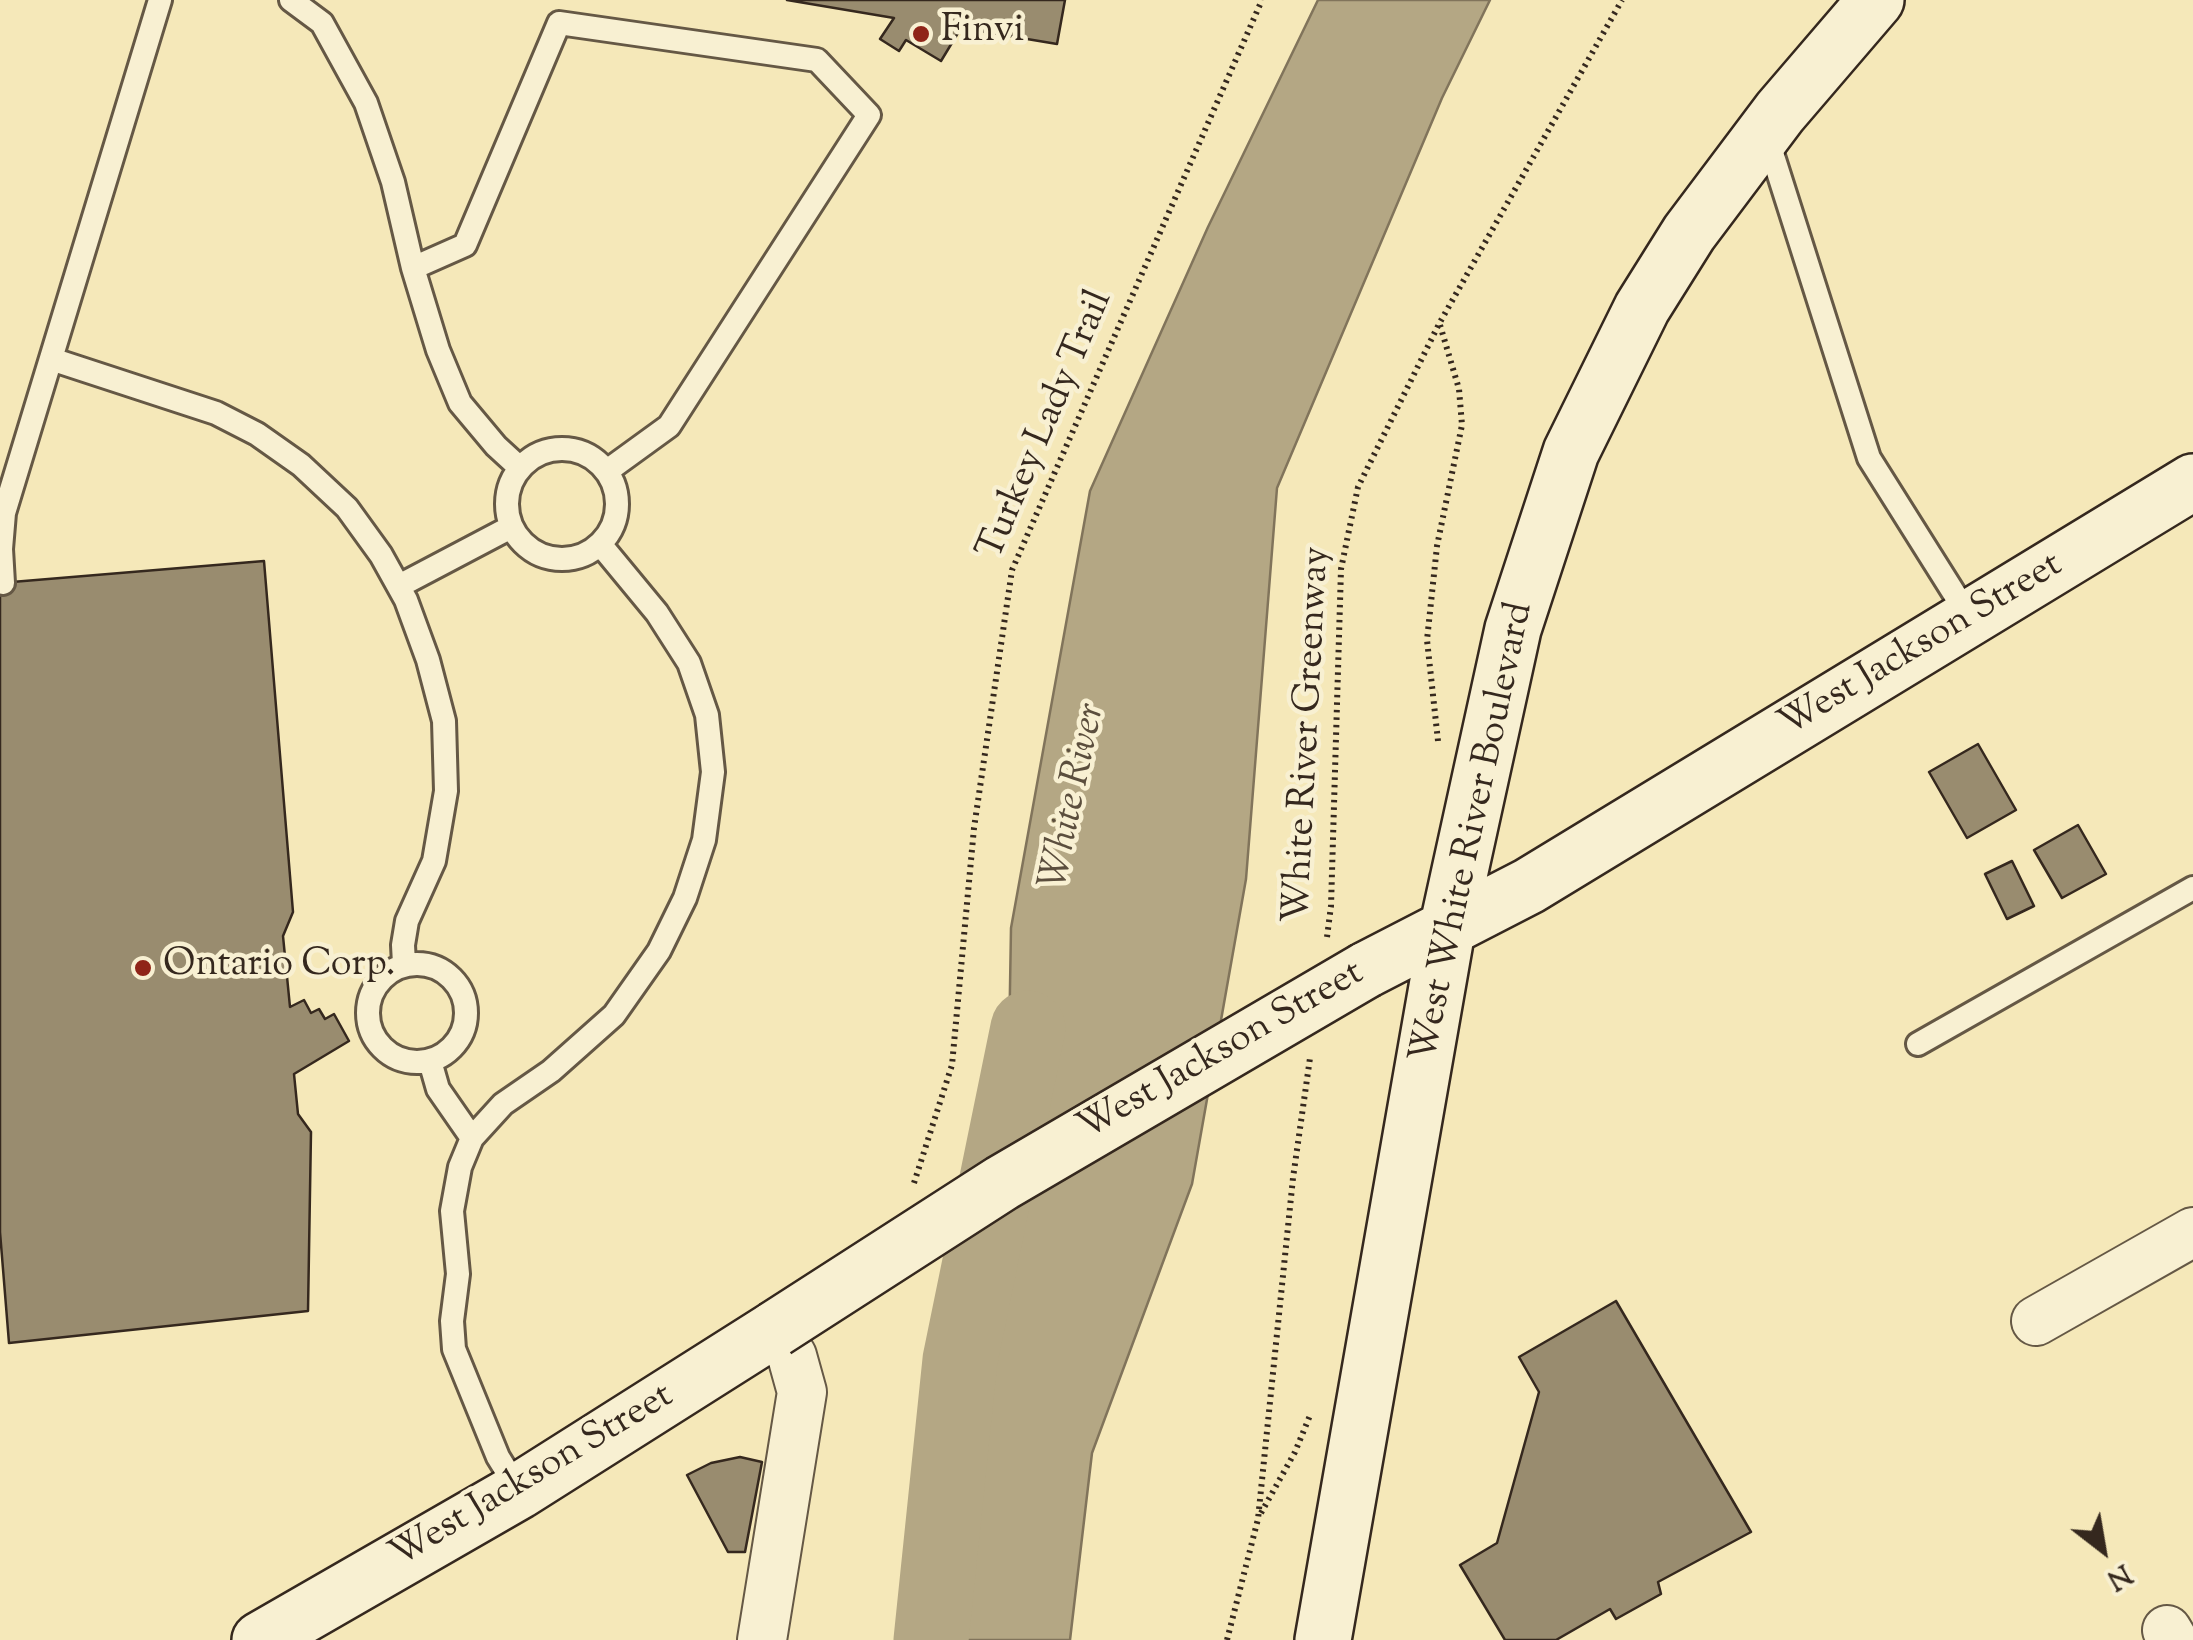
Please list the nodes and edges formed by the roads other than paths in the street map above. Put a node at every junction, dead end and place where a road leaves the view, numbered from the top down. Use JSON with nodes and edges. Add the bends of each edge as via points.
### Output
{"nodes":[{"id":1,"x":160,"y":0,"type":"edge"},
{"id":2,"x":292,"y":0,"type":"edge"},
{"id":3,"x":1876,"y":0,"type":"edge"},
{"id":4,"x":1765,"y":131,"type":"junction"},
{"id":5,"x":413,"y":268,"type":"junction"},
{"id":6,"x":51,"y":359,"type":"junction"},
{"id":7,"x":520,"y":468,"type":"junction"},
{"id":8,"x":607,"y":471,"type":"junction"},
{"id":9,"x":2193,"y":482,"type":"edge"},
{"id":10,"x":512,"y":527,"type":"junction"},
{"id":11,"x":600,"y":544,"type":"junction"},
{"id":12,"x":3,"y":583,"type":"dead end"},
{"id":13,"x":398,"y":586,"type":"junction"},
{"id":14,"x":1970,"y":618,"type":"junction"},
{"id":15,"x":2193,"y":888,"type":"edge"},
{"id":16,"x":1447,"y":930,"type":"junction"},
{"id":17,"x":404,"y":964,"type":"junction"},
{"id":18,"x":1918,"y":1044,"type":"dead end"},
{"id":19,"x":430,"y":1061,"type":"junction"},
{"id":20,"x":472,"y":1138,"type":"junction"},
{"id":21,"x":2193,"y":1232,"type":"edge"},
{"id":22,"x":2036,"y":1321,"type":"dead end"},
{"id":23,"x":775,"y":1329,"type":"junction"},
{"id":24,"x":519,"y":1491,"type":"junction"},
{"id":25,"x":260,"y":1640,"type":"edge"},
{"id":26,"x":762,"y":1640,"type":"edge"},
{"id":27,"x":1324,"y":1640,"type":"edge"}],
"edges":[{"from":1,"to":6,"type":"lane"},
{"from":2,"to":5,"type":"lane","via":[[322,23],[366,103]]},
{"from":3,"to":4,"type":"main road","name":"West White River Boulevard"},
{"from":4,"to":14,"type":"lane","via":[[1869,458]]},
{"from":4,"to":16,"type":"main road","name":"West White River Boulevard","via":[[1642,308],[1571,452],[1514,629]]},
{"from":5,"to":7,"type":"lane","via":[[460,403]]},
{"from":5,"to":8,"type":"lane","via":[[464,245],[559,23],[818,60],[869,116],[669,426]]},
{"from":6,"to":12,"type":"lane","via":[[4,513]]},
{"from":6,"to":13,"type":"lane","via":[[216,413],[257,434],[348,508]]},
{"from":7,"to":8,"type":"lane","via":[[564,448]]},
{"from":7,"to":10,"type":"lane","via":[[506,503]]},
{"from":8,"to":11,"type":"lane","via":[[618,506]]},
{"from":9,"to":14,"type":"main road","name":"West Jackson Street"},
{"from":10,"to":11,"type":"lane","via":[[543,557],[577,558]]},
{"from":10,"to":13,"type":"lane"},
{"from":11,"to":20,"type":"lane","via":[[689,663],[707,715],[713,772],[704,840],[668,933],[614,1015],[503,1104]]},
{"from":13,"to":17,"type":"lane","via":[[444,721],[446,791],[434,861],[408,921]]},
{"from":14,"to":16,"type":"main road","name":"West Jackson Street"},
{"from":15,"to":18,"type":"lane"},
{"from":16,"to":23,"type":"main road","name":"West Jackson Street","bridge":true,"via":[[1346,958]]},
{"from":16,"to":27,"type":"main road","name":"West White River Boulevard"},
{"from":17,"to":19,"type":"lane","via":[[376,984],[367,1017],[372,1034],[396,1058]]},
{"from":17,"to":19,"type":"lane","via":[[438,968],[464,998],[466,1026],[458,1042]]},
{"from":19,"to":20,"type":"lane","via":[[438,1090]]},
{"from":20,"to":24,"type":"lane","via":[[452,1212],[458,1274],[454,1349]]},
{"from":21,"to":22,"type":"street"},
{"from":23,"to":24,"type":"main road","name":"West Jackson Street"},
{"from":23,"to":26,"type":"street","via":[[802,1392]]},
{"from":24,"to":25,"type":"main road","name":"West Jackson Street"}]}
